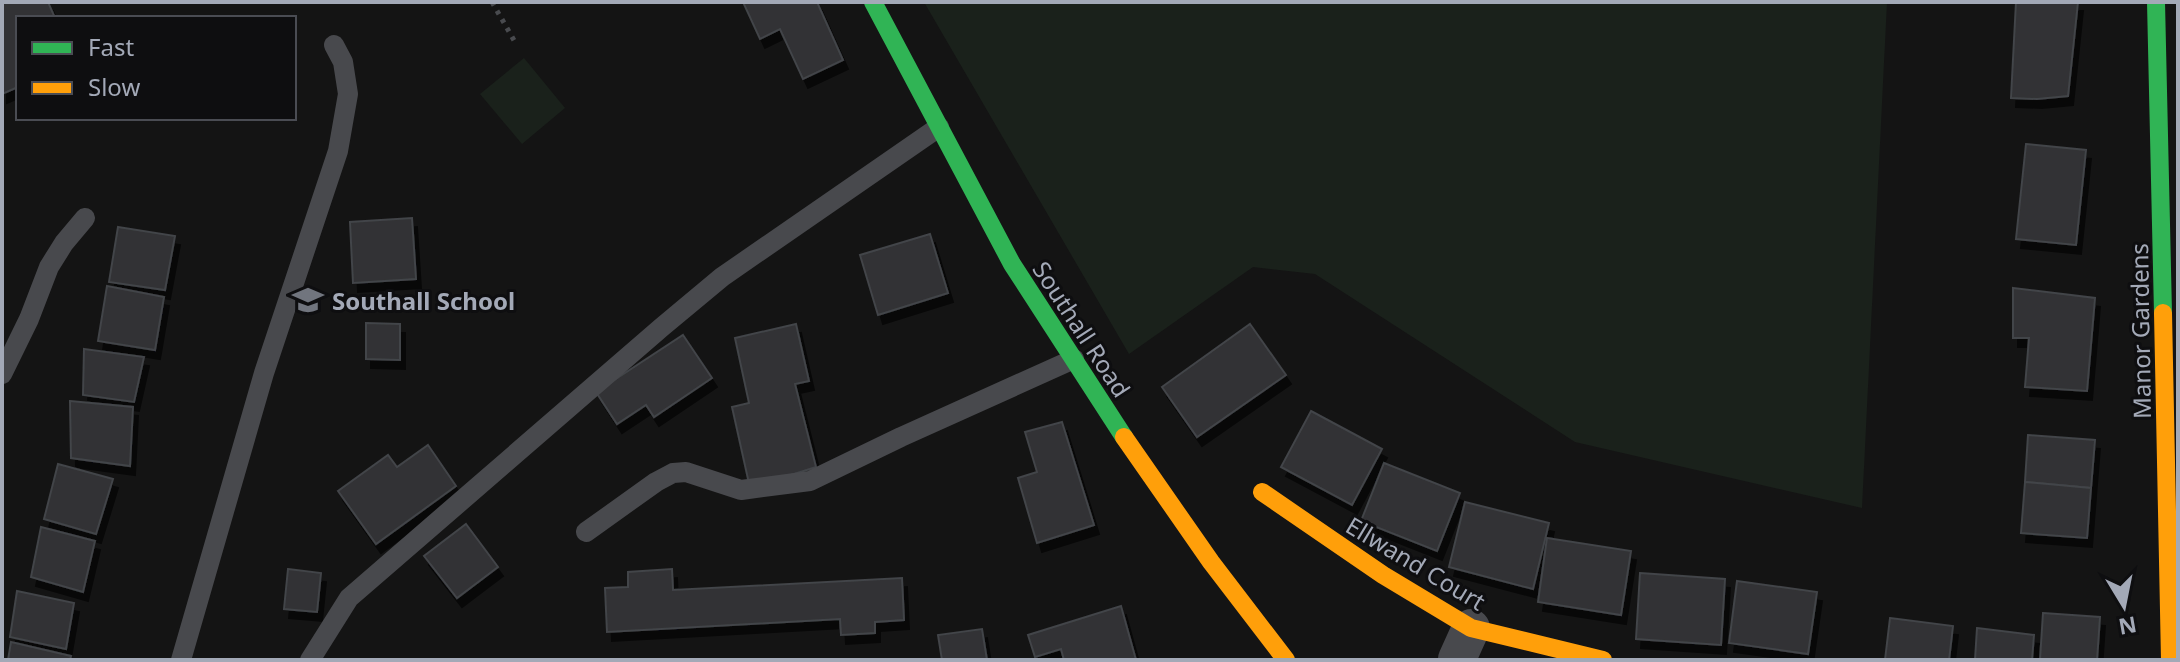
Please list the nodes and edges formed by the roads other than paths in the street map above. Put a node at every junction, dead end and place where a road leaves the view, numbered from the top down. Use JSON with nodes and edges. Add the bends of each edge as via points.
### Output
{"nodes":[{"id":1,"x":873,"y":2,"type":"edge"},
{"id":2,"x":2156,"y":2,"type":"edge"},
{"id":3,"x":334,"y":45,"type":"dead end"},
{"id":4,"x":939,"y":127,"type":"junction"},
{"id":5,"x":85,"y":218,"type":"dead end"},
{"id":6,"x":1074,"y":359,"type":"junction"},
{"id":7,"x":2,"y":374,"type":"edge"},
{"id":8,"x":1262,"y":492,"type":"dead end"},
{"id":9,"x":586,"y":532,"type":"dead end"},
{"id":10,"x":1464,"y":644,"type":"edge"},
{"id":11,"x":181,"y":660,"type":"edge"},
{"id":12,"x":310,"y":660,"type":"edge"},
{"id":13,"x":1286,"y":660,"type":"edge"},
{"id":14,"x":1603,"y":660,"type":"edge"},
{"id":15,"x":2170,"y":660,"type":"edge"}],
"edges":[{"from":1,"to":4,"type":"street","name":"Southall Road"},
{"from":2,"to":15,"type":"street","name":"Manor Gardens"},
{"from":3,"to":11,"type":"lane","via":[[348,94],[338,151],[264,373]]},
{"from":4,"to":6,"type":"street","name":"Southall Road","via":[[1012,264]]},
{"from":4,"to":12,"type":"lane","via":[[722,277],[662,327],[349,598]]},
{"from":5,"to":7,"type":"lane","via":[[49,267]]},
{"from":6,"to":9,"type":"lane","via":[[810,481],[741,490],[686,472],[673,473]]},
{"from":6,"to":13,"type":"street","name":"Southall Road","via":[[1211,562]]},
{"from":8,"to":10,"type":"street","name":"Ellwand Court","via":[[1383,575]]},
{"from":10,"to":14,"type":"street","name":"Ellwand Court"}]}
